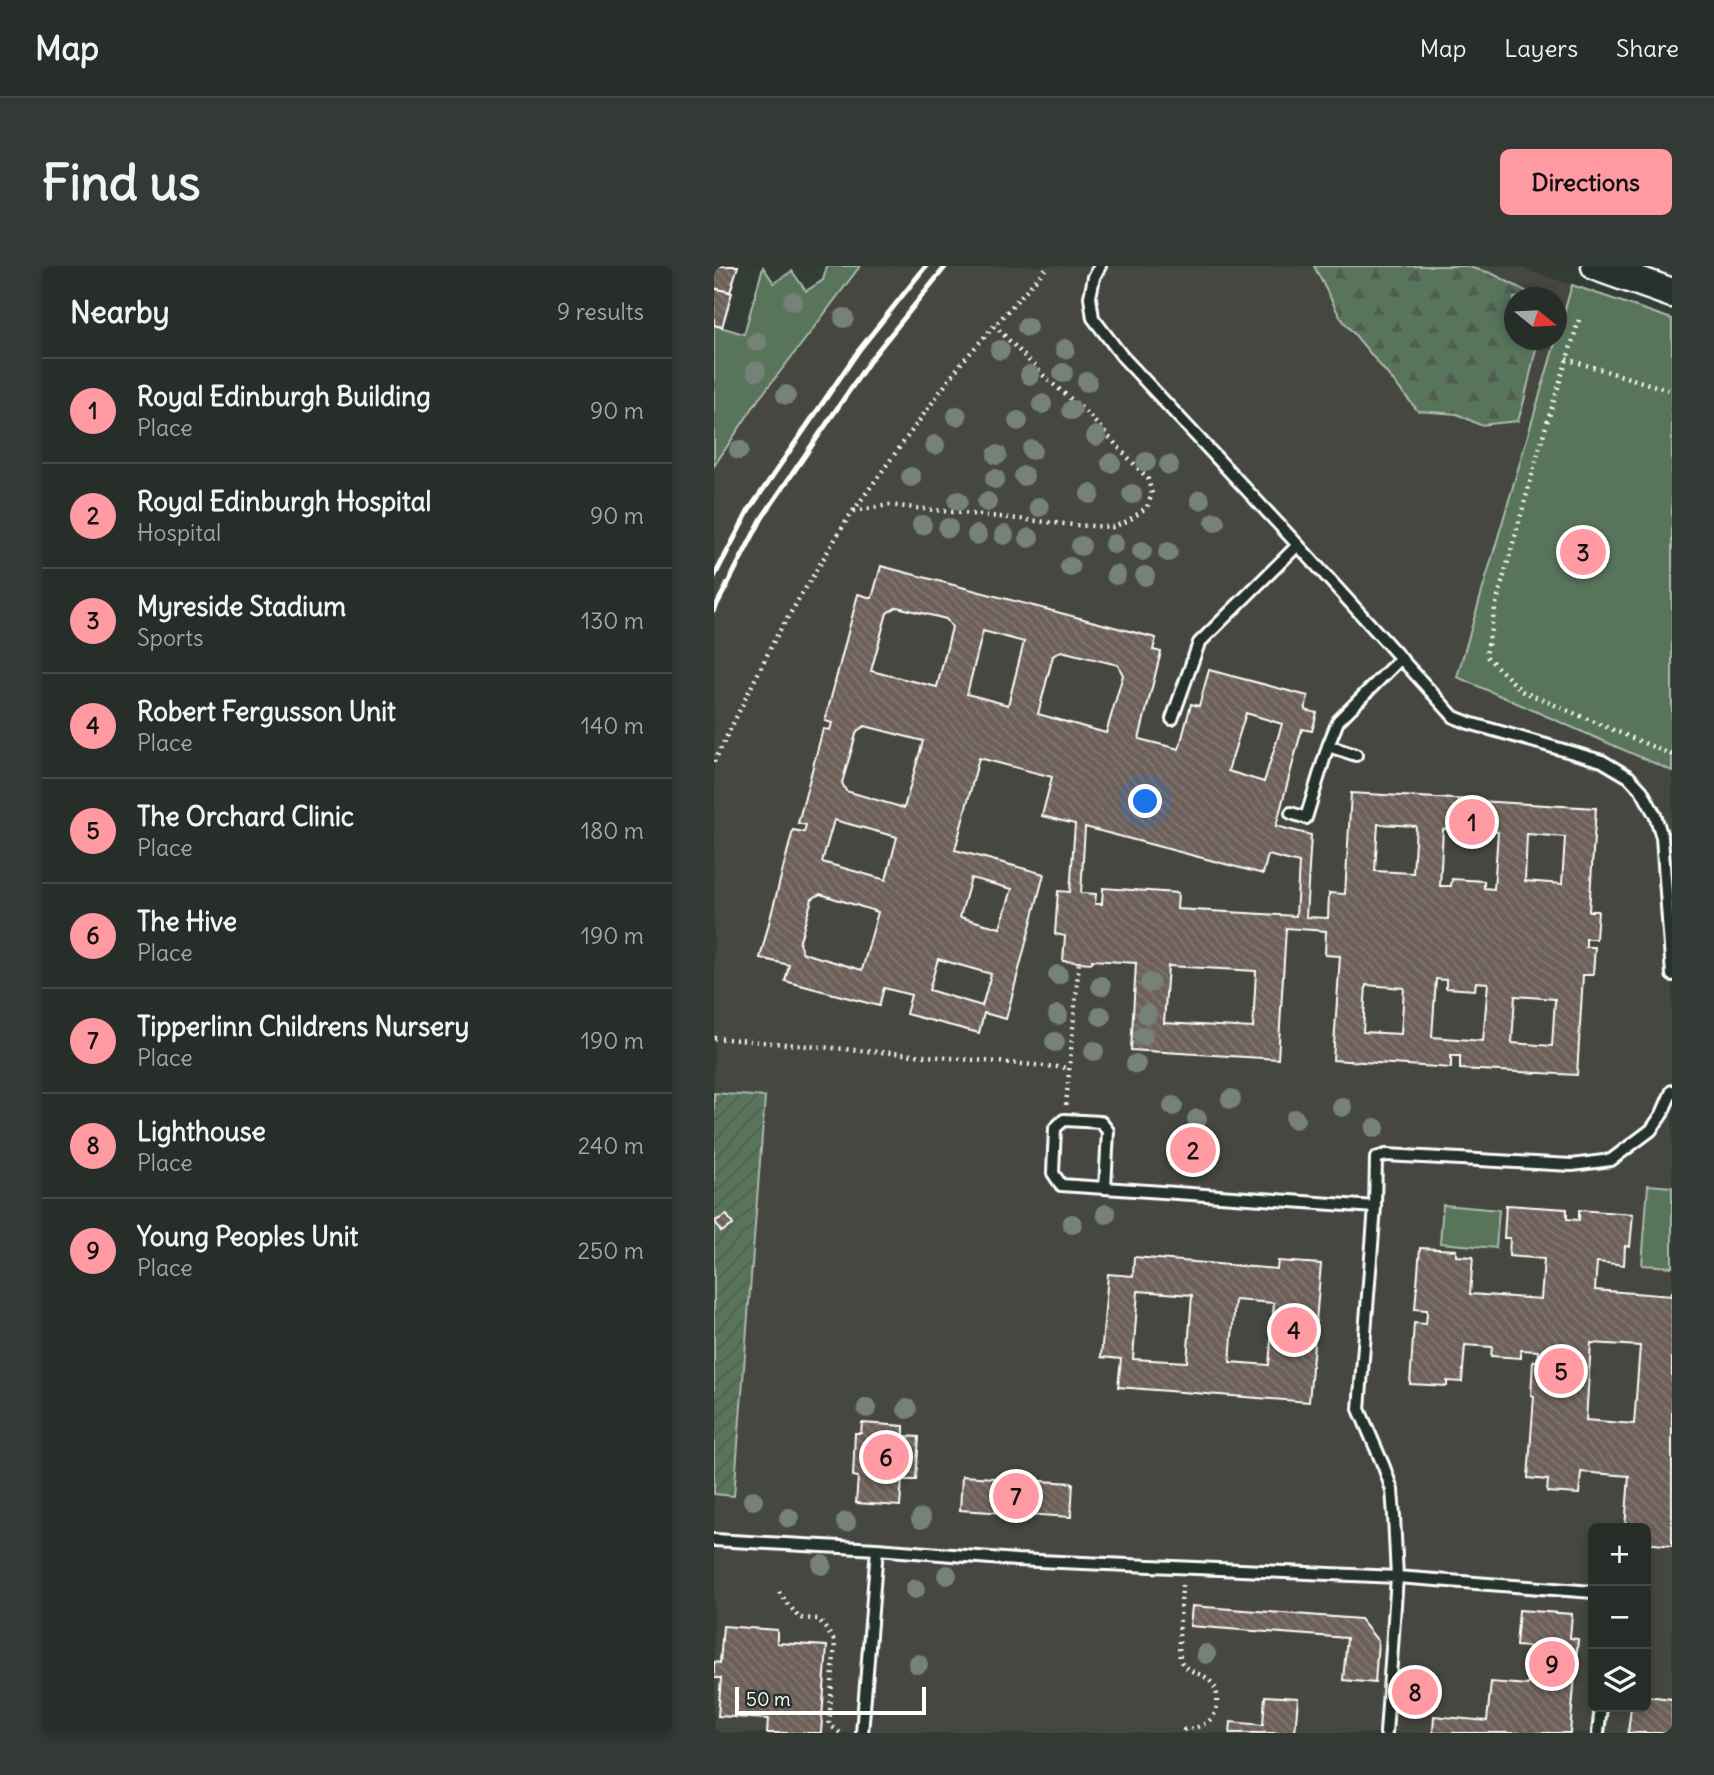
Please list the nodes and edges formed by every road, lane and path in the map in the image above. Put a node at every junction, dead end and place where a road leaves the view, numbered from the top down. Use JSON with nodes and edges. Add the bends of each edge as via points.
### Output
{"nodes":[{"id":1,"x":1048,"y":266,"type":"edge"},
{"id":2,"x":1100,"y":266,"type":"edge"},
{"id":3,"x":1596,"y":266,"type":"edge"},
{"id":4,"x":1672,"y":292,"type":"edge"},
{"id":5,"x":1579,"y":320,"type":"dead end"},
{"id":6,"x":995,"y":326,"type":"junction"},
{"id":7,"x":1566,"y":359,"type":"junction"},
{"id":8,"x":1672,"y":391,"type":"edge"},
{"id":9,"x":853,"y":511,"type":"junction"},
{"id":10,"x":1298,"y":545,"type":"junction"},
{"id":11,"x":1401,"y":658,"type":"junction"},
{"id":12,"x":1172,"y":719,"type":"dead end"},
{"id":13,"x":1328,"y":746,"type":"junction"},
{"id":14,"x":1356,"y":755,"type":"dead end"},
{"id":15,"x":1672,"y":755,"type":"edge"},
{"id":16,"x":714,"y":762,"type":"edge"},
{"id":17,"x":1291,"y":813,"type":"dead end"},
{"id":18,"x":1079,"y":962,"type":"dead end"},
{"id":19,"x":1672,"y":975,"type":"edge"},
{"id":20,"x":714,"y":1038,"type":"edge"},
{"id":21,"x":1069,"y":1068,"type":"junction"},
{"id":22,"x":1672,"y":1091,"type":"edge"},
{"id":23,"x":1064,"y":1120,"type":"junction"},
{"id":24,"x":1105,"y":1188,"type":"junction"},
{"id":25,"x":1376,"y":1207,"type":"junction"},
{"id":26,"x":714,"y":1540,"type":"edge"},
{"id":27,"x":877,"y":1549,"type":"junction"},
{"id":28,"x":1183,"y":1568,"type":"junction"},
{"id":29,"x":1396,"y":1577,"type":"junction"},
{"id":30,"x":779,"y":1592,"type":"dead end"},
{"id":31,"x":1588,"y":1592,"type":"edge"},
{"id":32,"x":1600,"y":1712,"type":"edge"},
{"id":33,"x":840,"y":1733,"type":"edge"},
{"id":34,"x":862,"y":1733,"type":"edge"},
{"id":35,"x":1184,"y":1733,"type":"edge"},
{"id":36,"x":1386,"y":1733,"type":"edge"},
{"id":37,"x":1598,"y":1733,"type":"edge"}],
"edges":[{"from":1,"to":6,"type":"path"},
{"from":2,"to":10,"type":"lane","via":[[1090,297],[1093,318],[1122,356]]},
{"from":3,"to":4,"type":"street"},
{"from":5,"to":7,"type":"path"},
{"from":6,"to":9,"type":"path","via":[[961,362]]},
{"from":6,"to":9,"type":"path","via":[[1148,480],[1152,494],[1147,508],[1113,527],[889,505]]},
{"from":7,"to":8,"type":"path"},
{"from":7,"to":15,"type":"path","via":[[1495,608],[1486,656],[1522,691]]},
{"from":9,"to":16,"type":"path","via":[[776,637]]},
{"from":10,"to":11,"type":"lane"},
{"from":10,"to":12,"type":"lane","via":[[1199,643]]},
{"from":11,"to":13,"type":"lane","via":[[1338,721]]},
{"from":11,"to":19,"type":"lane","via":[[1454,717],[1602,761],[1642,791],[1662,837]]},
{"from":13,"to":14,"type":"lane"},
{"from":13,"to":17,"type":"lane","via":[[1306,818]]},
{"from":18,"to":21,"type":"path"},
{"from":20,"to":21,"type":"path"},
{"from":21,"to":23,"type":"path"},
{"from":22,"to":25,"type":"lane","via":[[1651,1130],[1611,1160],[1572,1165],[1376,1158]]},
{"from":23,"to":24,"type":"lane","via":[[1101,1122],[1108,1131]]},
{"from":23,"to":24,"type":"lane","via":[[1055,1128],[1053,1172],[1061,1185]]},
{"from":24,"to":25,"type":"lane"},
{"from":25,"to":29,"type":"lane","via":[[1359,1409],[1392,1490]]},
{"from":26,"to":27,"type":"lane"},
{"from":27,"to":28,"type":"lane"},
{"from":27,"to":34,"type":"lane"},
{"from":28,"to":29,"type":"lane"},
{"from":28,"to":35,"type":"path","via":[[1182,1664],[1211,1681],[1217,1699],[1214,1716]]},
{"from":29,"to":31,"type":"lane"},
{"from":29,"to":36,"type":"lane"},
{"from":30,"to":33,"type":"path","via":[[799,1618],[818,1619],[835,1642],[829,1724]]},
{"from":32,"to":37,"type":"lane"}]}
